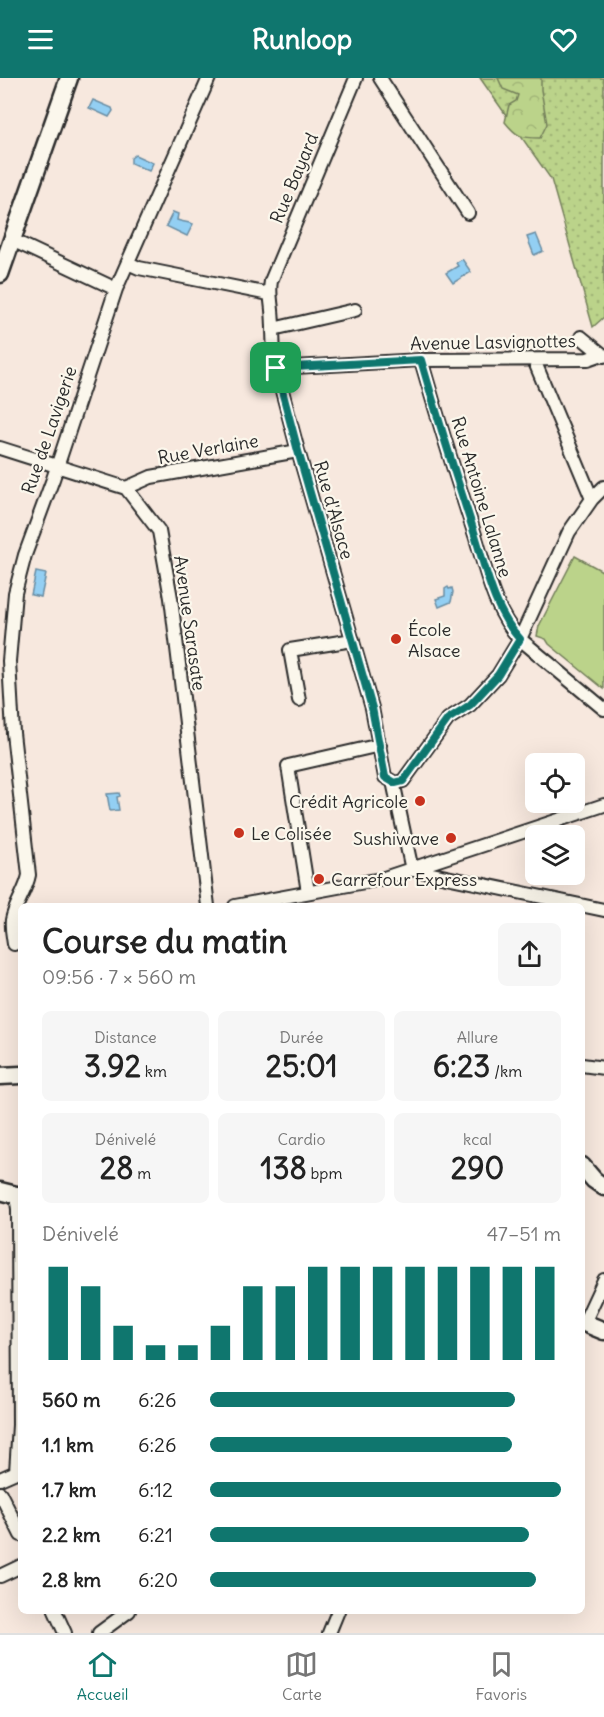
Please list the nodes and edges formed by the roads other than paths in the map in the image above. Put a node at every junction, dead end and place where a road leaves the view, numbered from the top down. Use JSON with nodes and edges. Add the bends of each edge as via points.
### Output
{"nodes":[{"id":1,"x":69,"y":78,"type":"edge"},
{"id":2,"x":209,"y":78,"type":"edge"},
{"id":3,"x":356,"y":78,"type":"edge"},
{"id":4,"x":380,"y":78,"type":"edge"},
{"id":5,"x":468,"y":213,"type":"dead end"},
{"id":6,"x":12,"y":240,"type":"junction"},
{"id":7,"x":128,"y":263,"type":"junction"},
{"id":8,"x":0,"y":274,"type":"edge"},
{"id":9,"x":116,"y":289,"type":"junction"},
{"id":10,"x":269,"y":294,"type":"junction"},
{"id":11,"x":355,"y":310,"type":"dead end"},
{"id":12,"x":273,"y":329,"type":"junction"},
{"id":13,"x":581,"y":337,"type":"dead end"},
{"id":14,"x":603,"y":355,"type":"edge"},
{"id":15,"x":421,"y":360,"type":"junction"},
{"id":16,"x":534,"y":360,"type":"junction"},
{"id":17,"x":276,"y":368,"type":"junction"},
{"id":18,"x":0,"y":448,"type":"edge"},
{"id":19,"x":298,"y":451,"type":"junction"},
{"id":20,"x":57,"y":466,"type":"junction"},
{"id":21,"x":604,"y":487,"type":"edge"},
{"id":22,"x":126,"y":488,"type":"junction"},
{"id":23,"x":592,"y":499,"type":"junction"},
{"id":24,"x":520,"y":639,"type":"junction"},
{"id":25,"x":353,"y":640,"type":"junction"},
{"id":26,"x":299,"y":700,"type":"dead end"},
{"id":27,"x":604,"y":710,"type":"edge"},
{"id":28,"x":380,"y":745,"type":"junction"},
{"id":29,"x":395,"y":783,"type":"junction"},
{"id":30,"x":604,"y":805,"type":"edge"},
{"id":31,"x":412,"y":870,"type":"junction"},
{"id":32,"x":308,"y":892,"type":"junction"},
{"id":33,"x":19,"y":903,"type":"edge"},
{"id":34,"x":208,"y":903,"type":"edge"},
{"id":35,"x":251,"y":903,"type":"edge"},
{"id":36,"x":570,"y":903,"type":"edge"},
{"id":37,"x":18,"y":905,"type":"edge"},
{"id":38,"x":585,"y":906,"type":"edge"},
{"id":39,"x":604,"y":910,"type":"edge"},
{"id":40,"x":17,"y":944,"type":"edge"},
{"id":41,"x":0,"y":946,"type":"edge"},
{"id":42,"x":585,"y":1065,"type":"edge"},
{"id":43,"x":604,"y":1068,"type":"edge"},
{"id":44,"x":18,"y":1075,"type":"edge"},
{"id":45,"x":0,"y":1076,"type":"edge"},
{"id":46,"x":585,"y":1170,"type":"edge"},
{"id":47,"x":604,"y":1187,"type":"edge"},
{"id":48,"x":12,"y":1194,"type":"edge"},
{"id":49,"x":18,"y":1209,"type":"edge"},
{"id":50,"x":604,"y":1280,"type":"edge"},
{"id":51,"x":585,"y":1319,"type":"edge"},
{"id":52,"x":585,"y":1324,"type":"edge"},
{"id":53,"x":604,"y":1331,"type":"edge"},
{"id":54,"x":18,"y":1448,"type":"edge"},
{"id":55,"x":0,"y":1479,"type":"edge"},
{"id":56,"x":0,"y":1493,"type":"edge"},
{"id":57,"x":18,"y":1529,"type":"edge"},
{"id":58,"x":18,"y":1567,"type":"edge"},
{"id":59,"x":0,"y":1576,"type":"edge"},
{"id":60,"x":56,"y":1614,"type":"edge"},
{"id":61,"x":125,"y":1614,"type":"edge"},
{"id":62,"x":337,"y":1614,"type":"edge"},
{"id":63,"x":65,"y":1633,"type":"edge"},
{"id":64,"x":99,"y":1633,"type":"edge"},
{"id":65,"x":329,"y":1633,"type":"edge"}],
"edges":[{"from":1,"to":6,"type":"main road"},
{"from":2,"to":7,"type":"street","name":"Rue de Lavigerie"},
{"from":3,"to":10,"type":"street","name":"Rue Bayard","via":[[271,281]]},
{"from":4,"to":5,"type":"street"},
{"from":6,"to":8,"type":"main road"},
{"from":6,"to":9,"type":"street"},
{"from":7,"to":9,"type":"street","name":"Rue de Lavigerie"},
{"from":7,"to":10,"type":"street"},
{"from":9,"to":20,"type":"street","name":"Rue de Lavigerie"},
{"from":10,"to":12,"type":"street","name":"Rue d'Alsace"},
{"from":11,"to":12,"type":"street"},
{"from":12,"to":17,"type":"street","name":"Rue d'Alsace"},
{"from":13,"to":14,"type":"street"},
{"from":14,"to":16,"type":"street","name":"Avenue Lasvignottes"},
{"from":15,"to":16,"type":"street","name":"Avenue Lasvignottes"},
{"from":15,"to":17,"type":"street","name":"Avenue Lasvignottes"},
{"from":15,"to":24,"type":"street","name":"Rue Antoine Lalanne","via":[[493,593],[508,627]]},
{"from":16,"to":23,"type":"street"},
{"from":17,"to":19,"type":"street","name":"Rue d'Alsace"},
{"from":18,"to":20,"type":"street"},
{"from":19,"to":22,"type":"street","name":"Rue Verlaine","via":[[151,477]]},
{"from":19,"to":25,"type":"street","name":"Rue d'Alsace"},
{"from":20,"to":22,"type":"street"},
{"from":20,"to":33,"type":"street","name":"Rue de Lavigerie","via":[[25,555],[12,621],[9,662],[13,733],[29,875]]},
{"from":21,"to":23,"type":"street"},
{"from":22,"to":34,"type":"street","name":"Avenue Sarasate","via":[[159,531],[171,598]]},
{"from":23,"to":24,"type":"street","via":[[569,532]]},
{"from":24,"to":27,"type":"street","name":"Rue Antoine Lalanne"},
{"from":24,"to":29,"type":"street","via":[[498,675],[470,705],[448,719],[403,781]]},
{"from":25,"to":26,"type":"street","via":[[290,650]]},
{"from":25,"to":28,"type":"street","name":"Rue d'Alsace"},
{"from":28,"to":29,"type":"street","name":"Rue d'Alsace","via":[[385,777]]},
{"from":28,"to":32,"type":"street","via":[[288,765]]},
{"from":29,"to":31,"type":"street","name":"Rue d'Alsace"},
{"from":30,"to":31,"type":"street"},
{"from":31,"to":32,"type":"street"},
{"from":31,"to":36,"type":"street"},
{"from":32,"to":35,"type":"street"},
{"from":37,"to":40,"type":"street","name":"Rue de Lavigerie","via":[[12,918]]},
{"from":38,"to":39,"type":"street"},
{"from":40,"to":41,"type":"street"},
{"from":42,"to":43,"type":"street"},
{"from":44,"to":45,"type":"main road"},
{"from":46,"to":47,"type":"main road"},
{"from":48,"to":49,"type":"street"},
{"from":50,"to":51,"type":"street"},
{"from":52,"to":53,"type":"main road"},
{"from":54,"to":55,"type":"street","via":[[16,1472]]},
{"from":56,"to":57,"type":"street"},
{"from":58,"to":59,"type":"street"},
{"from":60,"to":63,"type":"street"},
{"from":61,"to":64,"type":"street"},
{"from":62,"to":65,"type":"street"}]}
